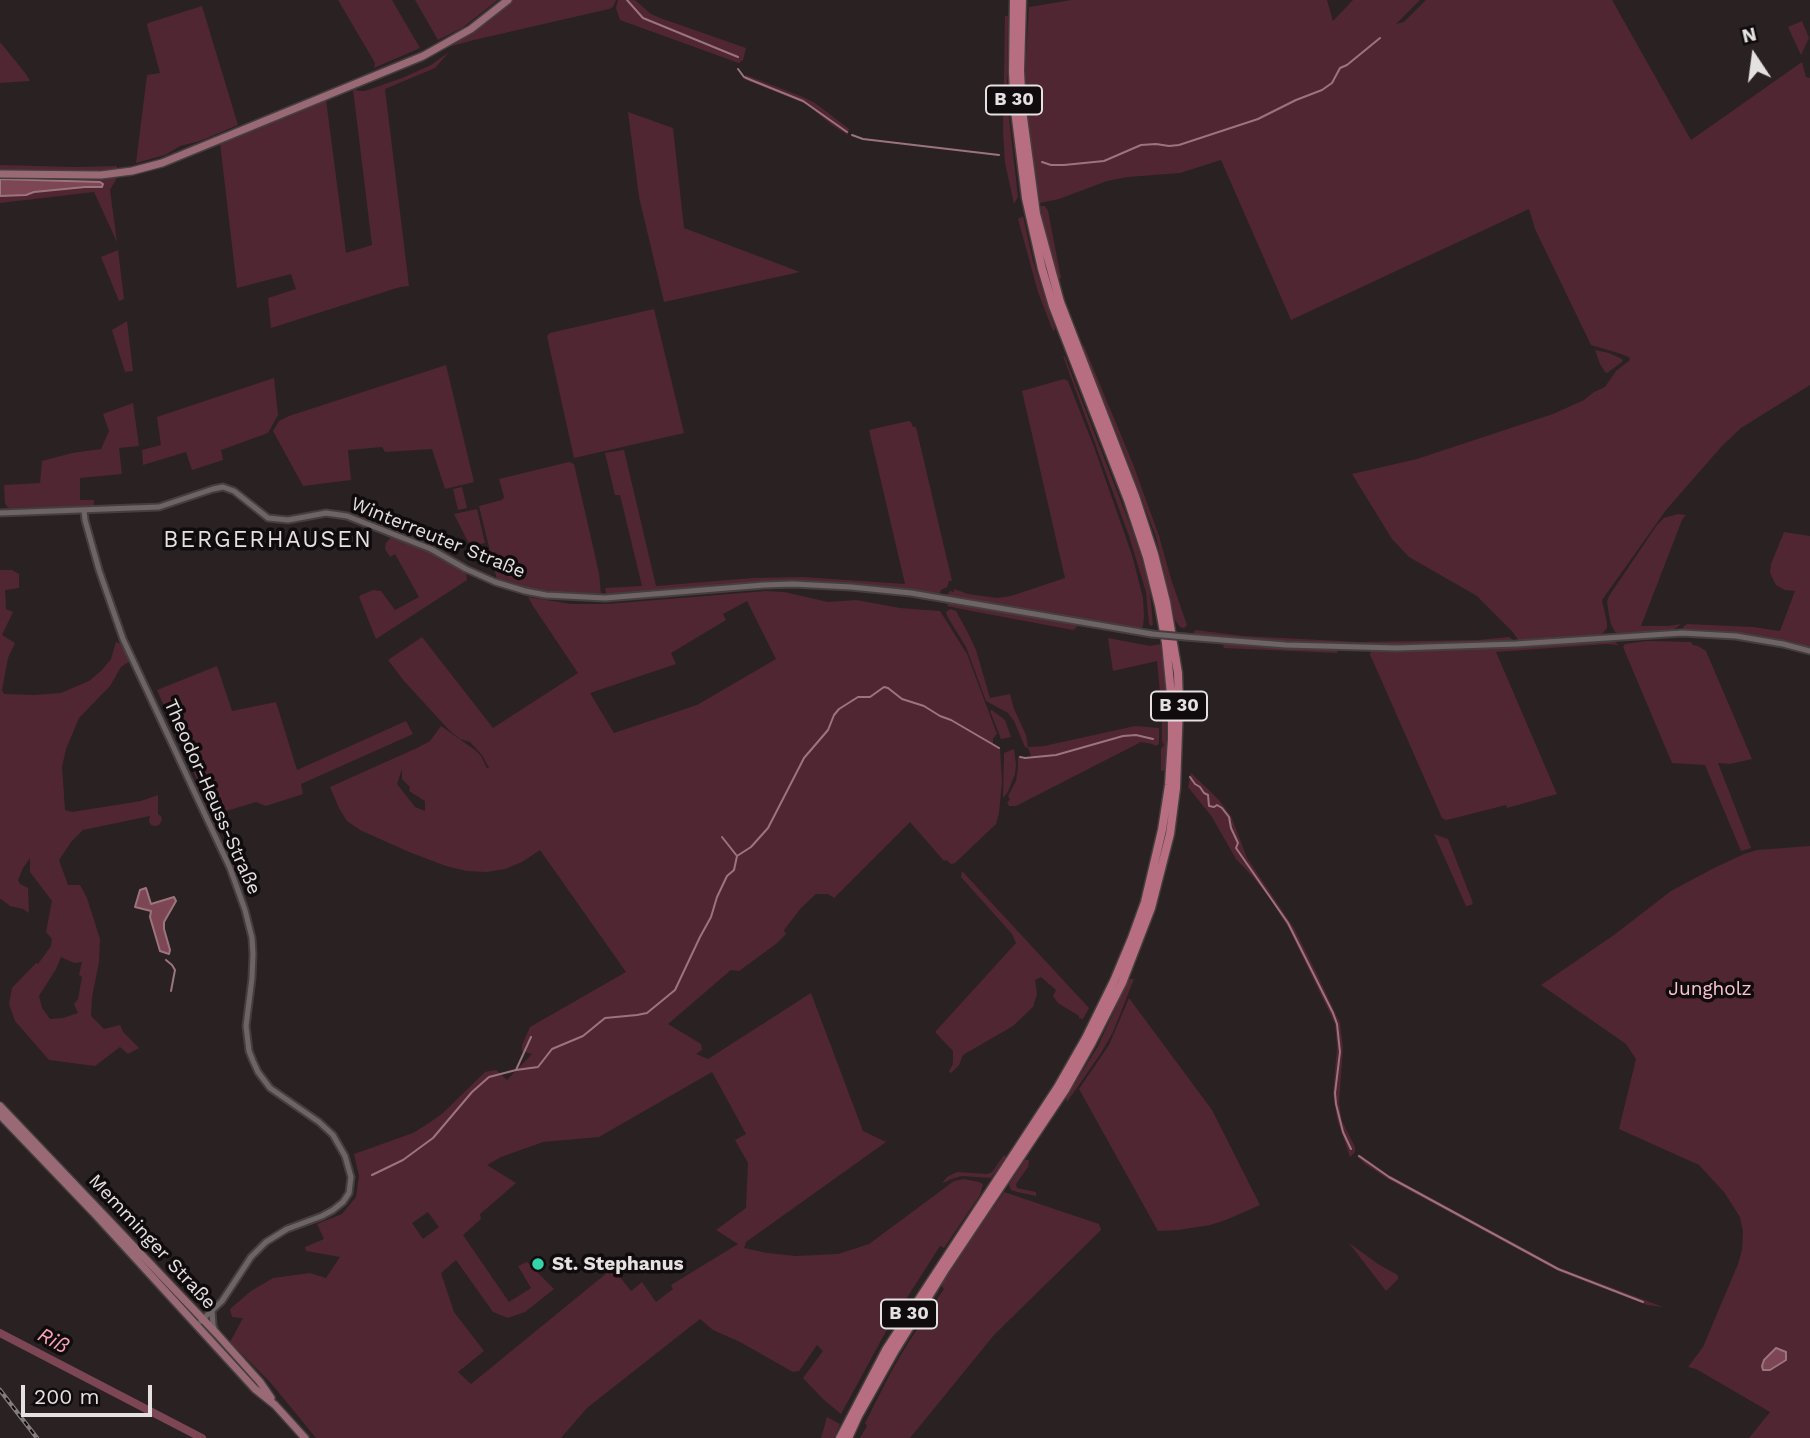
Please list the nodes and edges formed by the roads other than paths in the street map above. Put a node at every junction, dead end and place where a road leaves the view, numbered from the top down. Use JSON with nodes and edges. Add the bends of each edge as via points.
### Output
{"nodes":[{"id":1,"x":508,"y":0,"type":"edge"},
{"id":2,"x":1014,"y":0,"type":"edge"},
{"id":3,"x":1022,"y":0,"type":"edge"},
{"id":4,"x":0,"y":174,"type":"edge"},
{"id":5,"x":1030,"y":198,"type":"junction"},
{"id":6,"x":84,"y":510,"type":"junction"},
{"id":7,"x":0,"y":513,"type":"edge"},
{"id":8,"x":1810,"y":651,"type":"edge"},
{"id":9,"x":0,"y":1106,"type":"edge"},
{"id":10,"x":0,"y":1115,"type":"edge"},
{"id":11,"x":991,"y":1197,"type":"junction"},
{"id":12,"x":212,"y":1311,"type":"junction"},
{"id":13,"x":200,"y":1322,"type":"junction"},
{"id":14,"x":216,"y":1334,"type":"junction"},
{"id":15,"x":275,"y":1405,"type":"junction"},
{"id":16,"x":304,"y":1438,"type":"edge"},
{"id":17,"x":840,"y":1438,"type":"edge"},
{"id":18,"x":848,"y":1438,"type":"edge"}],
"edges":[{"from":1,"to":4,"type":"main road","via":[[471,29],[423,56],[162,163],[111,174]]},
{"from":2,"to":5,"type":"highway","number":"B 30","via":[[1014,110]]},
{"from":3,"to":5,"type":"highway","number":"B 30","via":[[1020,71]]},
{"from":5,"to":11,"type":"highway","number":"B 30","via":[[1053,306],[1147,557],[1166,643],[1172,739],[1155,866],[1132,938],[1086,1038]]},
{"from":6,"to":7,"type":"street"},
{"from":6,"to":8,"type":"street","name":"Winterreuter Straße","bridge":true,"via":[[159,507],[227,488],[268,517],[347,516],[509,587],[546,595],[605,598],[753,586],[841,586],[911,593],[1152,634],[1286,645],[1397,648],[1682,633],[1736,636]]},
{"from":6,"to":12,"type":"street","name":"Theodor-Heuss-Straße","via":[[123,639],[230,868],[245,910],[253,954],[246,1026],[249,1051],[270,1088],[333,1135],[351,1178],[349,1193],[333,1210],[287,1229],[261,1246]]},
{"from":9,"to":13,"type":"main road","name":"Memminger Straße"},
{"from":10,"to":13,"type":"main road","name":"Memminger Straße"},
{"from":11,"to":17,"type":"highway","number":"B 30","via":[[886,1350]]},
{"from":11,"to":18,"type":"highway","number":"B 30","via":[[894,1352]]},
{"from":12,"to":13,"type":"street","name":"Theodor-Heuss-Straße"},
{"from":12,"to":14,"type":"street"},
{"from":13,"to":14,"type":"main road","name":"Memminger Straße"},
{"from":13,"to":15,"type":"main road","name":"Memminger Straße","via":[[255,1389]]},
{"from":14,"to":15,"type":"main road","name":"Memminger Straße"},
{"from":15,"to":16,"type":"main road","name":"Memminger Straße"}]}
